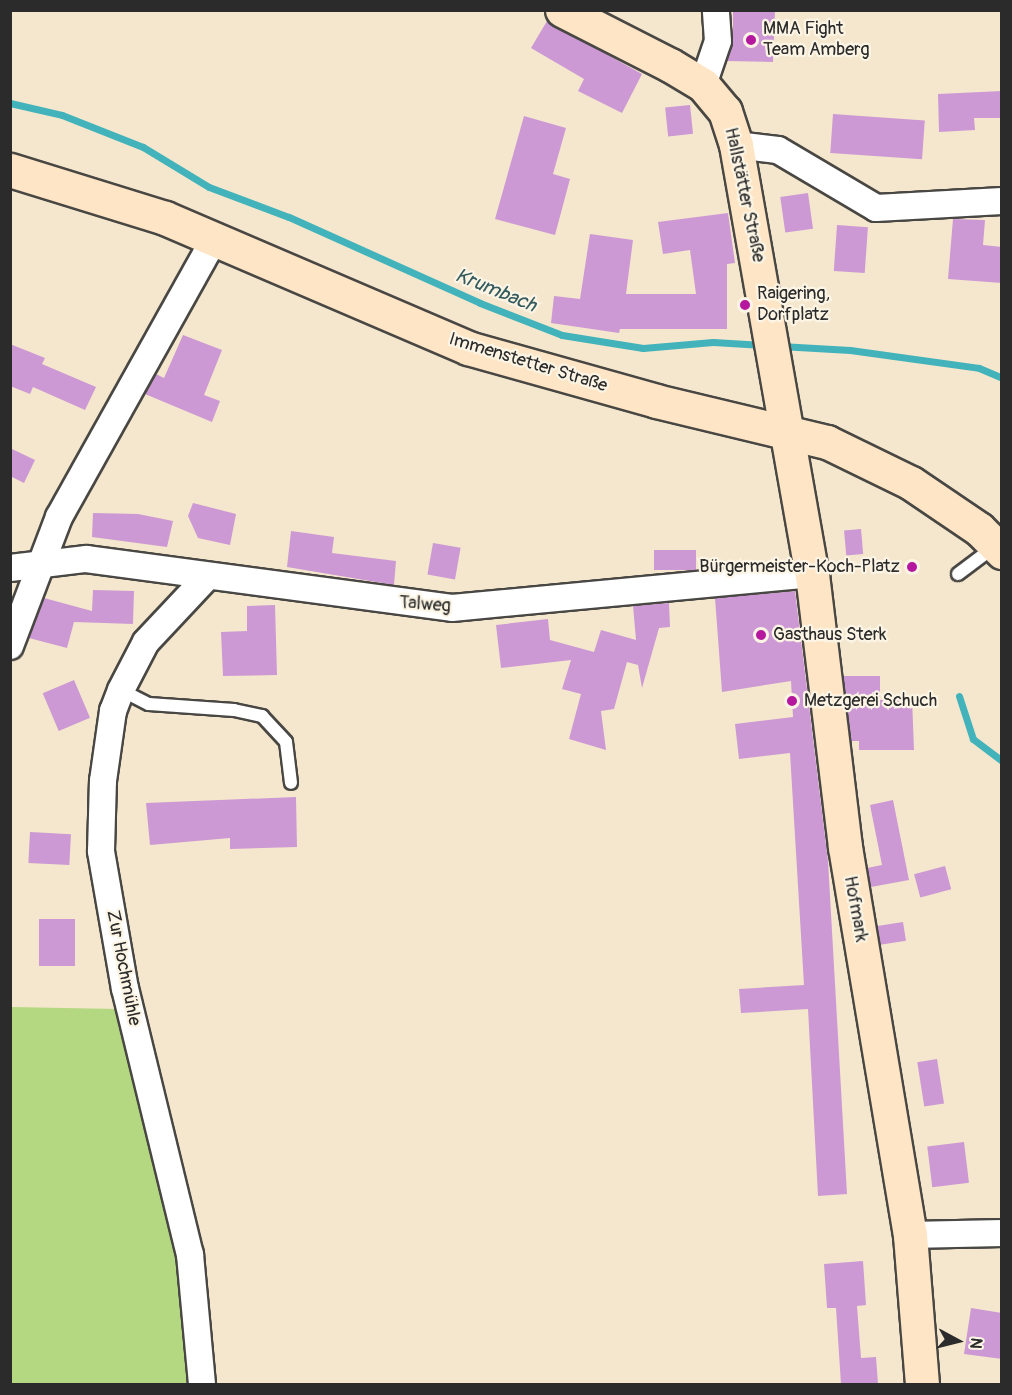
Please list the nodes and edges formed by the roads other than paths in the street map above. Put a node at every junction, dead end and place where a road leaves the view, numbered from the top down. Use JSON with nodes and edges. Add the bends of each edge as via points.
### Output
{"nodes":[{"id":1,"x":562,"y":10,"type":"edge"},
{"id":2,"x":716,"y":10,"type":"edge"},
{"id":3,"x":703,"y":85,"type":"junction"},
{"id":4,"x":736,"y":145,"type":"junction"},
{"id":5,"x":10,"y":170,"type":"edge"},
{"id":6,"x":1002,"y":201,"type":"edge"},
{"id":7,"x":214,"y":240,"type":"junction"},
{"id":8,"x":790,"y":434,"type":"junction"},
{"id":9,"x":998,"y":549,"type":"edge"},
{"id":10,"x":41,"y":565,"type":"junction"},
{"id":11,"x":10,"y":568,"type":"edge"},
{"id":12,"x":812,"y":574,"type":"junction"},
{"id":13,"x":958,"y":574,"type":"dead end"},
{"id":14,"x":207,"y":577,"type":"junction"},
{"id":15,"x":10,"y":646,"type":"edge"},
{"id":16,"x":121,"y":690,"type":"junction"},
{"id":17,"x":291,"y":783,"type":"dead end"},
{"id":18,"x":1002,"y":1233,"type":"edge"},
{"id":19,"x":910,"y":1235,"type":"junction"},
{"id":20,"x":202,"y":1384,"type":"edge"},
{"id":21,"x":922,"y":1384,"type":"edge"}],
"edges":[{"from":1,"to":3,"type":"street","name":"Hallstätter Straße","via":[[670,64]]},
{"from":2,"to":3,"type":"street","via":[[718,41]]},
{"from":3,"to":4,"type":"street","name":"Hallstätter Straße","via":[[725,111]]},
{"from":4,"to":6,"type":"street","via":[[778,150],[876,208]]},
{"from":4,"to":8,"type":"street","name":"Hallstätter Straße"},
{"from":5,"to":7,"type":"street","name":"Immenstetter Straße","via":[[165,218]]},
{"from":7,"to":8,"type":"street","name":"Immenstetter Straße","via":[[468,348],[656,402]]},
{"from":7,"to":10,"type":"street","via":[[59,517]]},
{"from":8,"to":9,"type":"street","name":"Immenstetter Straße","via":[[827,442],[911,483],[979,529]]},
{"from":8,"to":12,"type":"street","name":"Hofmark"},
{"from":9,"to":13,"type":"lane"},
{"from":10,"to":11,"type":"street","name":"Talweg"},
{"from":10,"to":14,"type":"street","name":"Talweg","via":[[86,559]]},
{"from":10,"to":15,"type":"street"},
{"from":12,"to":14,"type":"street","name":"Talweg","via":[[452,608]]},
{"from":12,"to":19,"type":"street","name":"Hofmark","via":[[845,847]]},
{"from":14,"to":16,"type":"street","name":"Zur Hochmühle","via":[[146,642]]},
{"from":16,"to":17,"type":"lane","via":[[149,704],[234,710],[262,716],[286,742]]},
{"from":16,"to":20,"type":"street","name":"Zur Hochmühle","via":[[113,711],[103,781],[101,851],[125,989],[190,1255]]},
{"from":18,"to":19,"type":"street"},
{"from":19,"to":21,"type":"street","name":"Hofmark"}]}
